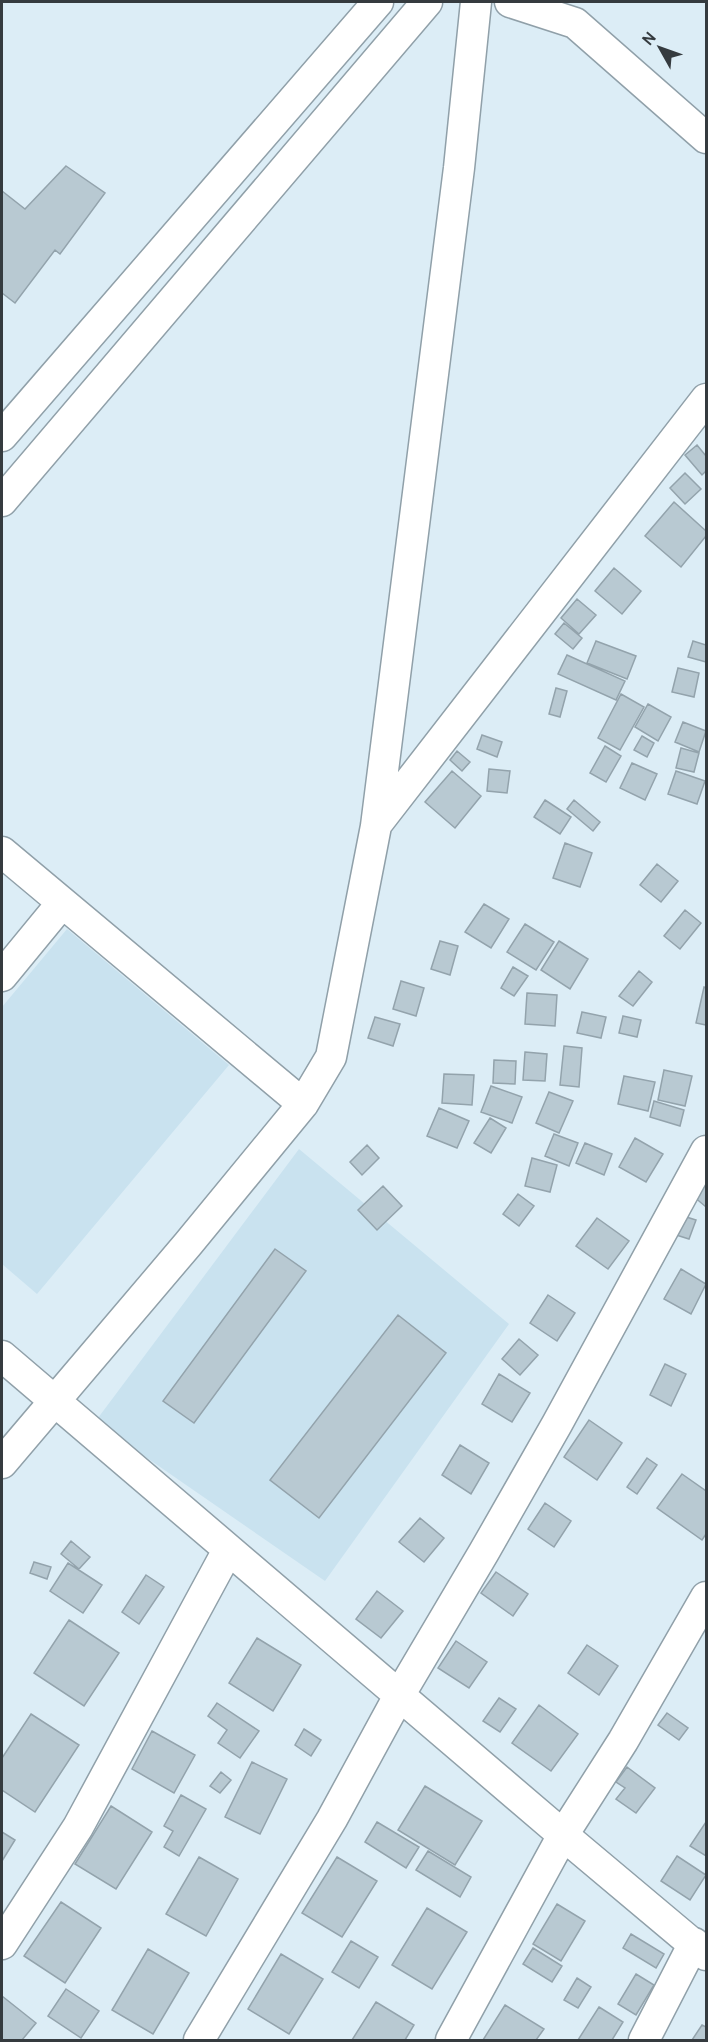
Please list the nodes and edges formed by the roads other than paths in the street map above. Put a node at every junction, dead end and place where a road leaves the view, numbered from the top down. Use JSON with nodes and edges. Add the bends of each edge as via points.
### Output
{"nodes":[{"id":1,"x":378,"y":2,"type":"edge"},
{"id":2,"x":427,"y":2,"type":"edge"},
{"id":3,"x":456,"y":2,"type":"edge"},
{"id":4,"x":476,"y":2,"type":"edge"},
{"id":5,"x":510,"y":2,"type":"edge"},
{"id":6,"x":571,"y":12,"type":"edge"},
{"id":7,"x":706,"y":138,"type":"edge"},
{"id":8,"x":706,"y":399,"type":"edge"},
{"id":9,"x":2,"y":436,"type":"edge"},
{"id":10,"x":2,"y":501,"type":"edge"},
{"id":11,"x":375,"y":826,"type":"junction"},
{"id":12,"x":5,"y":860,"type":"edge"},
{"id":13,"x":62,"y":903,"type":"junction"},
{"id":14,"x":2,"y":976,"type":"edge"},
{"id":15,"x":303,"y":1104,"type":"junction"},
{"id":16,"x":706,"y":1151,"type":"edge"},
{"id":17,"x":2,"y":1356,"type":"edge"},
{"id":18,"x":54,"y":1400,"type":"junction"},
{"id":19,"x":2,"y":1463,"type":"edge"},
{"id":20,"x":228,"y":1550,"type":"junction"},
{"id":21,"x":706,"y":1597,"type":"edge"},
{"id":22,"x":400,"y":1694,"type":"junction"},
{"id":23,"x":563,"y":1835,"type":"junction"},
{"id":24,"x":2,"y":1944,"type":"edge"},
{"id":25,"x":700,"y":1949,"type":"edge"},
{"id":26,"x":199,"y":2040,"type":"edge"},
{"id":27,"x":451,"y":2040,"type":"edge"},
{"id":28,"x":644,"y":2040,"type":"edge"}],
"edges":[{"from":1,"to":9,"type":"street"},
{"from":2,"to":10,"type":"street"},
{"from":3,"to":4,"type":"street"},
{"from":4,"to":11,"type":"street","via":[[459,168]]},
{"from":5,"to":6,"type":"street"},
{"from":6,"to":7,"type":"street"},
{"from":8,"to":11,"type":"street"},
{"from":11,"to":15,"type":"street","via":[[331,1058]]},
{"from":12,"to":13,"type":"street"},
{"from":13,"to":14,"type":"street"},
{"from":13,"to":15,"type":"street"},
{"from":15,"to":18,"type":"street"},
{"from":16,"to":22,"type":"street","via":[[557,1424]]},
{"from":17,"to":18,"type":"street"},
{"from":18,"to":19,"type":"street"},
{"from":18,"to":20,"type":"street"},
{"from":20,"to":22,"type":"street"},
{"from":20,"to":24,"type":"street","via":[[78,1827]]},
{"from":21,"to":23,"type":"street","via":[[623,1741]]},
{"from":22,"to":23,"type":"street"},
{"from":22,"to":26,"type":"street","via":[[332,1819]]},
{"from":23,"to":25,"type":"street"},
{"from":23,"to":27,"type":"street"},
{"from":25,"to":28,"type":"street"}]}
